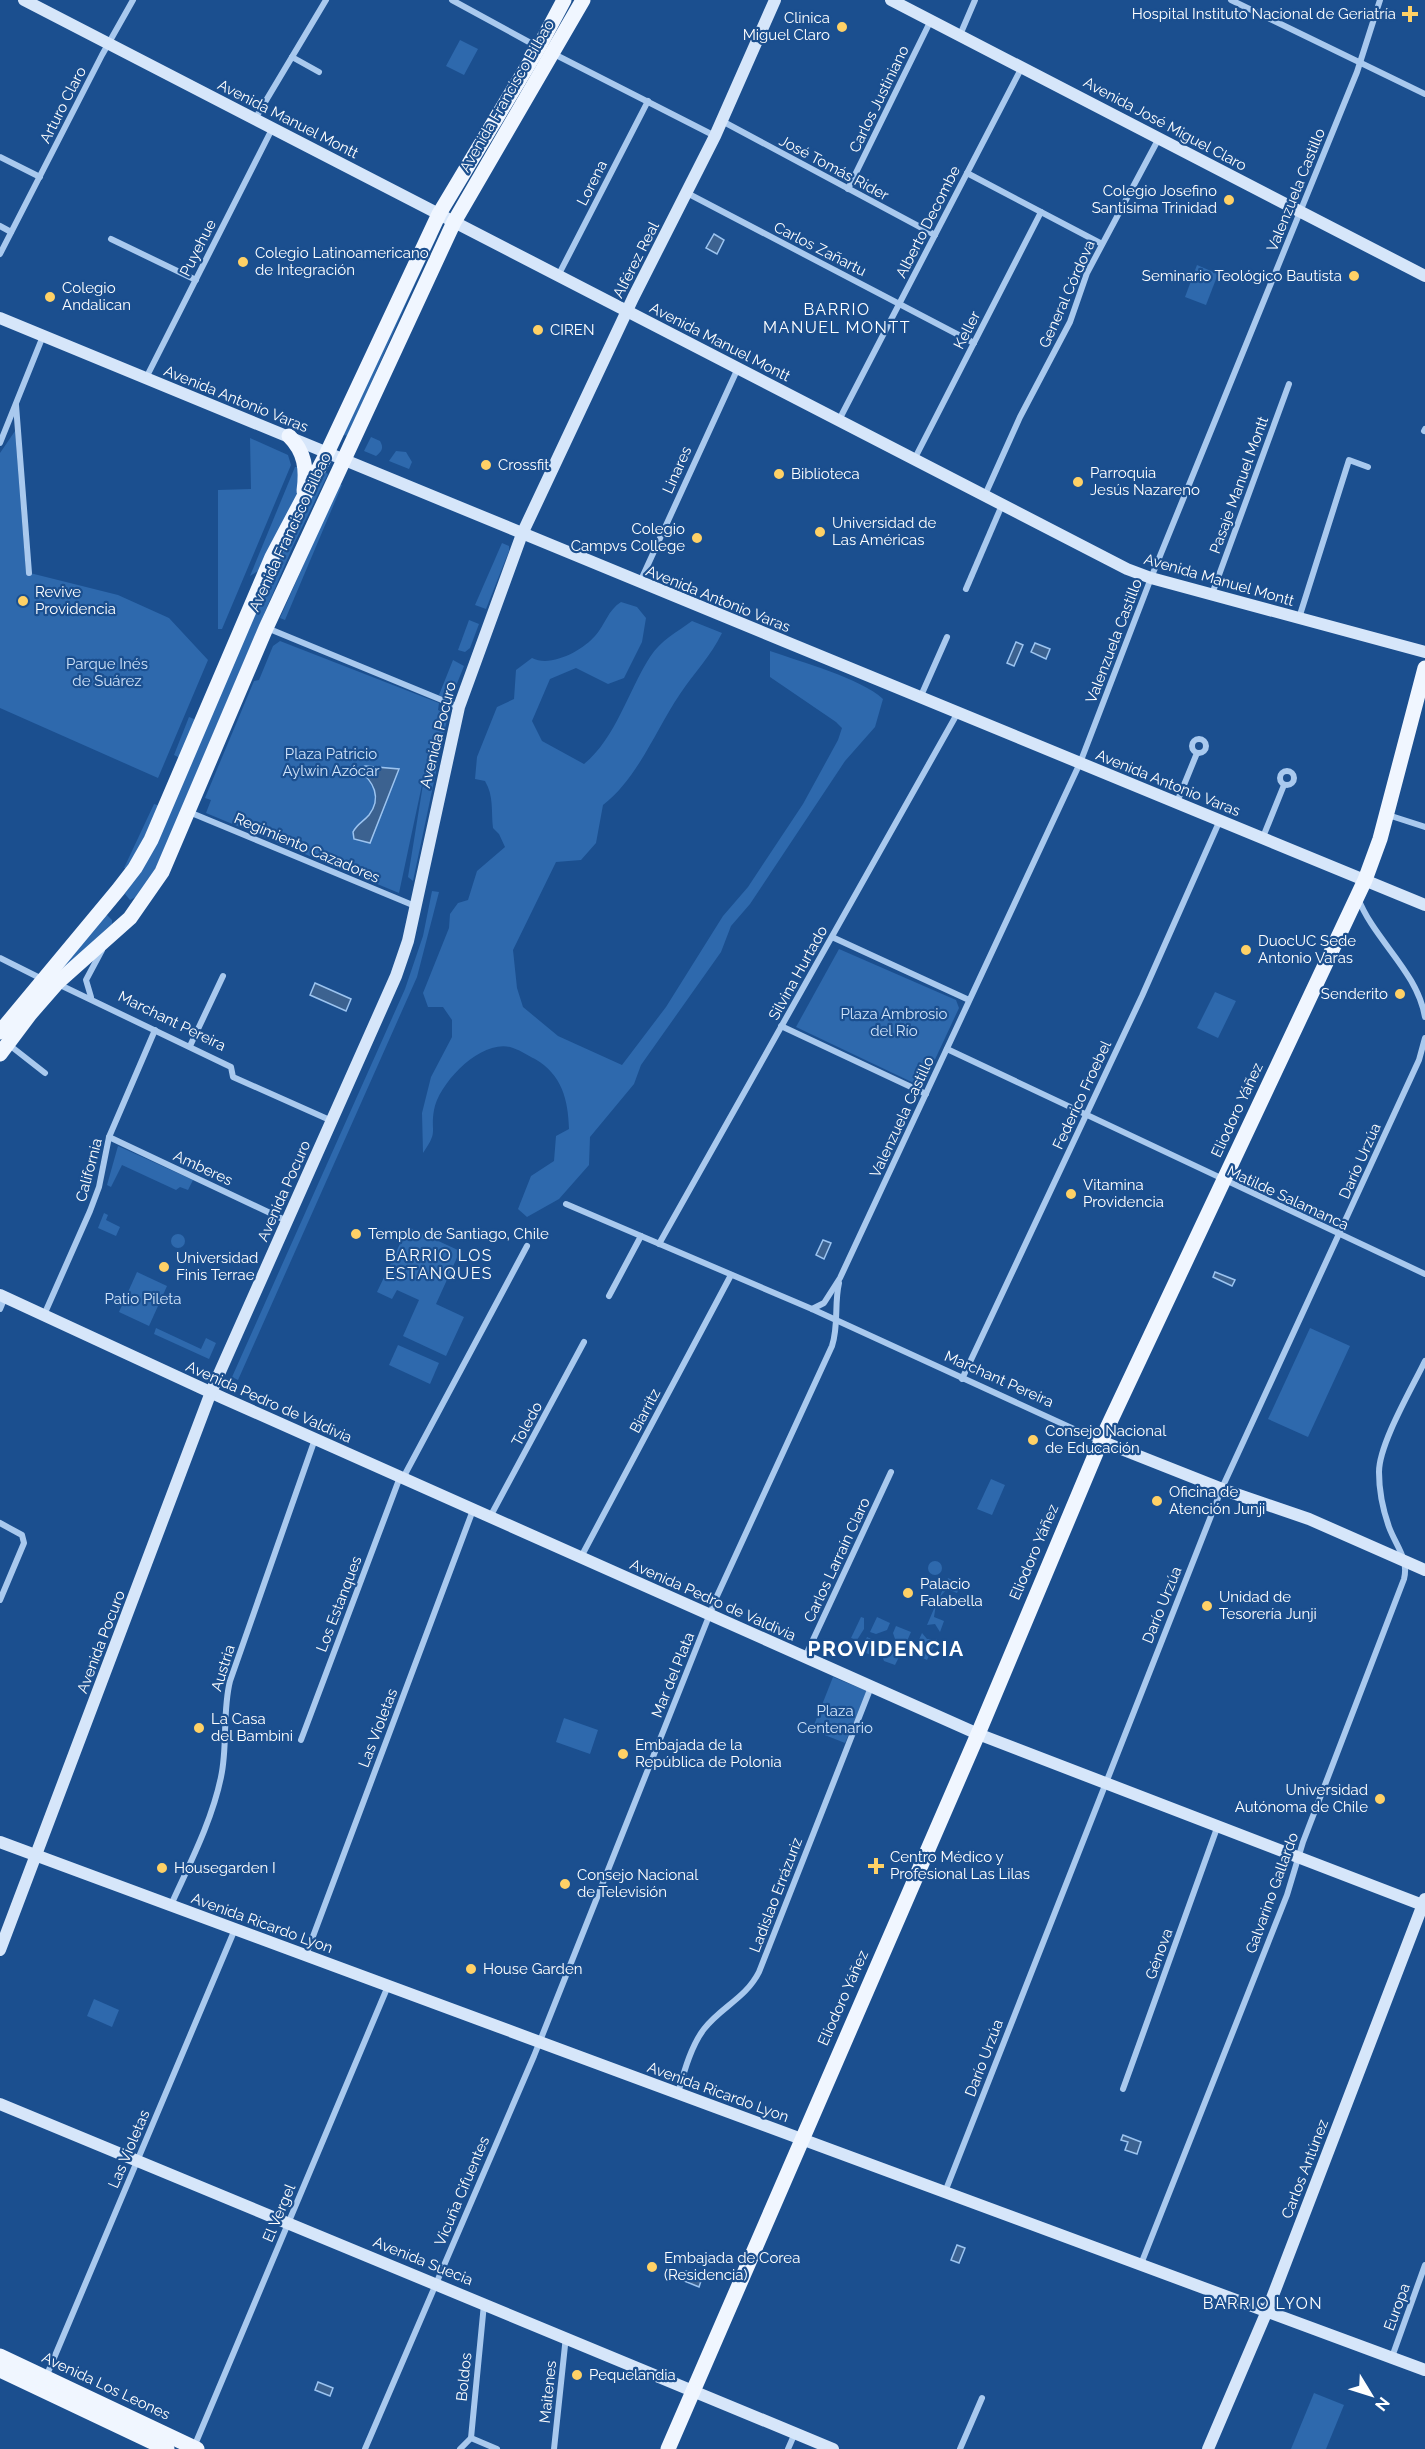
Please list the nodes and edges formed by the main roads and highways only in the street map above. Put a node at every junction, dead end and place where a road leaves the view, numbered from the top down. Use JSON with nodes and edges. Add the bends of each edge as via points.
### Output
{"nodes":[{"id":1,"x":24,"y":0,"type":"edge"},
{"id":2,"x":564,"y":0,"type":"edge"},
{"id":3,"x":583,"y":0,"type":"edge"},
{"id":4,"x":775,"y":0,"type":"edge"},
{"id":5,"x":891,"y":0,"type":"edge"},
{"id":6,"x":439,"y":214,"type":"junction"},
{"id":7,"x":454,"y":222,"type":"junction"},
{"id":8,"x":1425,"y":276,"type":"edge"},
{"id":9,"x":627,"y":311,"type":"junction"},
{"id":10,"x":0,"y":318,"type":"edge"},
{"id":11,"x":288,"y":436,"type":"junction"},
{"id":12,"x":327,"y":453,"type":"junction"},
{"id":13,"x":343,"y":460,"type":"junction"},
{"id":14,"x":302,"y":500,"type":"junction"},
{"id":15,"x":522,"y":534,"type":"junction"},
{"id":16,"x":1425,"y":652,"type":"edge"},
{"id":17,"x":1425,"y":668,"type":"edge"},
{"id":18,"x":1365,"y":880,"type":"junction"},
{"id":19,"x":118,"y":890,"type":"junction"},
{"id":20,"x":1425,"y":905,"type":"edge"},
{"id":21,"x":139,"y":906,"type":"junction"},
{"id":22,"x":102,"y":910,"type":"junction"},
{"id":23,"x":119,"y":928,"type":"junction"},
{"id":24,"x":50,"y":981,"type":"junction"},
{"id":25,"x":2,"y":1043,"type":"edge"},
{"id":26,"x":2,"y":1300,"type":"edge"},
{"id":27,"x":211,"y":1392,"type":"junction"},
{"id":28,"x":1101,"y":1441,"type":"junction"},
{"id":29,"x":1425,"y":1570,"type":"edge"},
{"id":30,"x":978,"y":1734,"type":"junction"},
{"id":31,"x":0,"y":1842,"type":"edge"},
{"id":32,"x":36,"y":1856,"type":"junction"},
{"id":33,"x":1424,"y":1903,"type":"edge"},
{"id":34,"x":0,"y":1950,"type":"edge"},
{"id":35,"x":0,"y":2104,"type":"edge"},
{"id":36,"x":801,"y":2139,"type":"junction"},
{"id":37,"x":1267,"y":2311,"type":"junction"},
{"id":38,"x":0,"y":2356,"type":"edge"},
{"id":39,"x":0,"y":2370,"type":"edge"},
{"id":40,"x":1425,"y":2370,"type":"edge"},
{"id":41,"x":693,"y":2390,"type":"junction"},
{"id":42,"x":195,"y":2448,"type":"edge"},
{"id":43,"x":166,"y":2449,"type":"edge"},
{"id":44,"x":668,"y":2449,"type":"edge"},
{"id":45,"x":833,"y":2449,"type":"edge"},
{"id":46,"x":1208,"y":2449,"type":"edge"}],
"edges":[{"from":1,"to":6,"type":"main road","name":"Avenida Manuel Montt"},
{"from":2,"to":6,"type":"main road","name":"Avenida Francisco Bilbao"},
{"from":3,"to":7,"type":"main road","name":"Avenida Francisco Bilbao"},
{"from":4,"to":9,"type":"main road","name":"Alférez Real","via":[[715,136]]},
{"from":5,"to":8,"type":"main road","name":"Avenida José Miguel Claro"},
{"from":6,"to":7,"type":"main road","name":"Avenida Manuel Montt"},
{"from":6,"to":12,"type":"main road","name":"Avenida Francisco Bilbao"},
{"from":7,"to":9,"type":"main road","name":"Avenida Manuel Montt"},
{"from":7,"to":13,"type":"main road","name":"Avenida Francisco Bilbao"},
{"from":9,"to":15,"type":"main road","name":"Alférez Real"},
{"from":9,"to":16,"type":"main road","name":"Avenida Manuel Montt","via":[[1151,578]]},
{"from":10,"to":11,"type":"main road","name":"Avenida Antonio Varas"},
{"from":11,"to":12,"type":"main road","name":"Avenida Antonio Varas"},
{"from":11,"to":14,"type":"main road","via":[[304,460]]},
{"from":12,"to":13,"type":"main road","name":"Avenida Antonio Varas"},
{"from":12,"to":14,"type":"main road","name":"Avenida Francisco Bilbao"},
{"from":13,"to":15,"type":"main road","name":"Avenida Antonio Varas"},
{"from":13,"to":21,"type":"main road","name":"Avenida Francisco Bilbao","via":[[162,872]]},
{"from":14,"to":19,"type":"main road","name":"Avenida Francisco Bilbao","via":[[272,557],[155,832]]},
{"from":15,"to":18,"type":"main road","name":"Avenida Antonio Varas"},
{"from":15,"to":27,"type":"main road","name":"Avenida Pocuro","via":[[459,707],[396,976]]},
{"from":17,"to":18,"type":"main road","name":"Eliodoro Yáñez","via":[[1387,814]]},
{"from":18,"to":20,"type":"main road","name":"Avenida Antonio Varas"},
{"from":18,"to":28,"type":"main road","name":"Eliodoro Yáñez"},
{"from":19,"to":21,"type":"main road","via":[[126,902]]},
{"from":19,"to":22,"type":"main road","name":"Avenida Francisco Bilbao"},
{"from":21,"to":23,"type":"main road","name":"Avenida Francisco Bilbao"},
{"from":22,"to":23,"type":"main road","via":[[113,915]]},
{"from":22,"to":24,"type":"main road","name":"Avenida Francisco Bilbao"},
{"from":23,"to":24,"type":"main road","name":"Avenida Francisco Bilbao"},
{"from":24,"to":25,"type":"main road","name":"Avenida Francisco Bilbao"},
{"from":26,"to":27,"type":"main road","name":"Avenida Pedro de Valdivia","via":[[44,1315]]},
{"from":27,"to":30,"type":"main road","name":"Avenida Pedro de Valdivia"},
{"from":27,"to":32,"type":"main road","name":"Avenida Pocuro"},
{"from":28,"to":29,"type":"main road","name":"Marchant Pereira","via":[[1310,1519]]},
{"from":28,"to":30,"type":"main road","name":"Eliodoro Yáñez"},
{"from":30,"to":33,"type":"main road","name":"Avenida Pedro de Valdivia","via":[[1296,1859]]},
{"from":30,"to":36,"type":"main road","name":"Eliodoro Yáñez"},
{"from":31,"to":32,"type":"main road","name":"Avenida Ricardo Lyon"},
{"from":32,"to":34,"type":"main road","name":"Avenida Pocuro"},
{"from":32,"to":36,"type":"main road","name":"Avenida Ricardo Lyon"},
{"from":33,"to":37,"type":"main road","name":"Carlos Antúnez"},
{"from":35,"to":41,"type":"main road","name":"Avenida Suecia"},
{"from":36,"to":37,"type":"main road","name":"Avenida Ricardo Lyon"},
{"from":36,"to":41,"type":"main road","name":"Eliodoro Yáñez"},
{"from":37,"to":40,"type":"main road","name":"Avenida Ricardo Lyon"},
{"from":37,"to":46,"type":"main road","name":"Carlos Antúnez"},
{"from":38,"to":42,"type":"main road","name":"Avenida Los Leones"},
{"from":39,"to":43,"type":"main road","name":"Avenida Los Leones"},
{"from":41,"to":44,"type":"main road","name":"Eliodoro Yáñez"},
{"from":41,"to":45,"type":"main road","name":"Avenida Suecia"}]}
